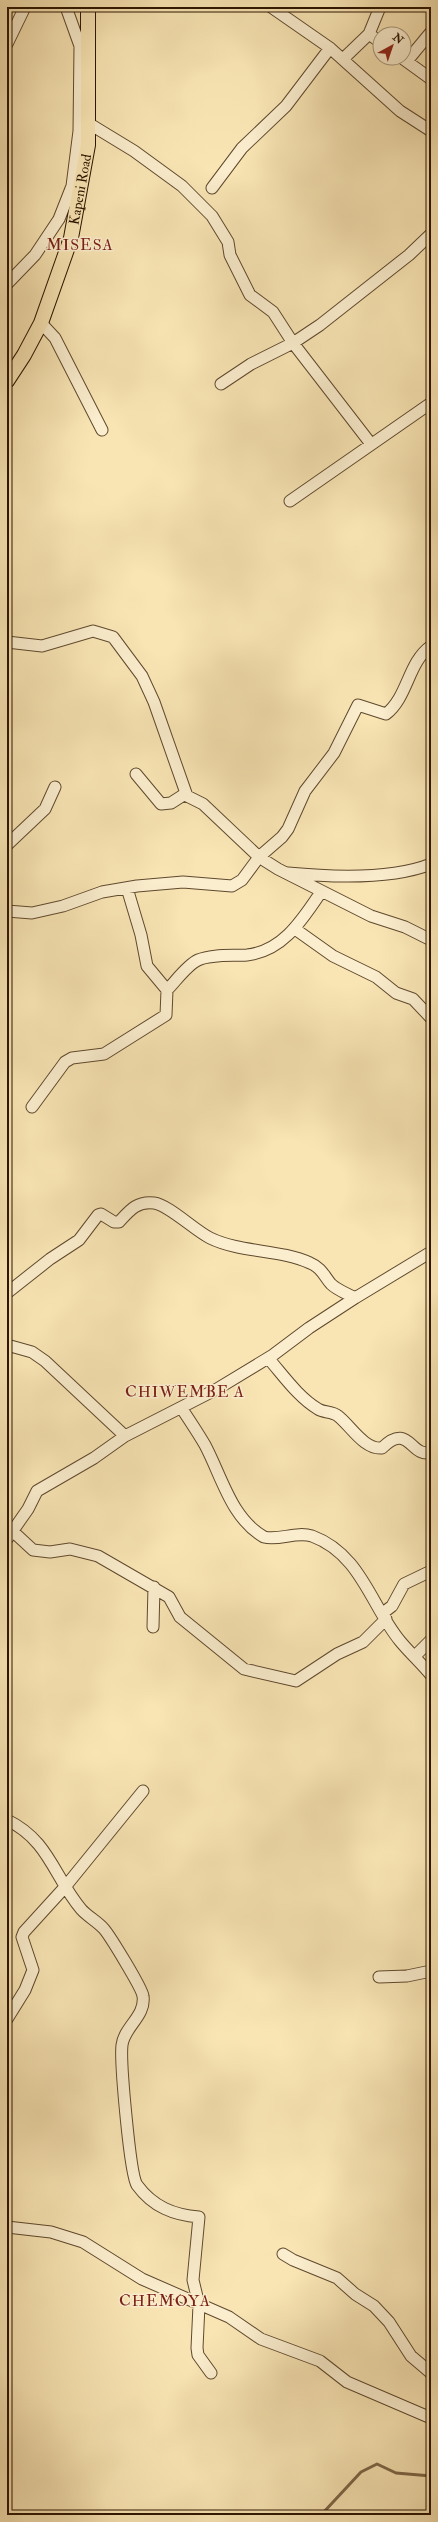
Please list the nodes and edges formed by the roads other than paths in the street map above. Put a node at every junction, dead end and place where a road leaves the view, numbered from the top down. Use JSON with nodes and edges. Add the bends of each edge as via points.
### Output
{"nodes":[{"id":1,"x":25,"y":7,"type":"edge"},
{"id":2,"x":66,"y":7,"type":"edge"},
{"id":3,"x":88,"y":7,"type":"edge"},
{"id":4,"x":271,"y":7,"type":"edge"},
{"id":5,"x":380,"y":7,"type":"edge"},
{"id":6,"x":431,"y":32,"type":"edge"},
{"id":7,"x":369,"y":34,"type":"junction"},
{"id":8,"x":372,"y":36,"type":"edge"},
{"id":9,"x":7,"y":44,"type":"edge"},
{"id":10,"x":330,"y":48,"type":"junction"},
{"id":11,"x":412,"y":52,"type":"edge"},
{"id":12,"x":343,"y":58,"type":"junction"},
{"id":13,"x":412,"y":65,"type":"edge"},
{"id":14,"x":431,"y":78,"type":"edge"},
{"id":15,"x":88,"y":123,"type":"junction"},
{"id":16,"x":431,"y":131,"type":"edge"},
{"id":17,"x":212,"y":188,"type":"dead end"},
{"id":18,"x":431,"y":234,"type":"edge"},
{"id":19,"x":7,"y":284,"type":"edge"},
{"id":20,"x":41,"y":323,"type":"junction"},
{"id":21,"x":293,"y":343,"type":"junction"},
{"id":22,"x":7,"y":381,"type":"edge"},
{"id":23,"x":222,"y":384,"type":"dead end"},
{"id":24,"x":431,"y":402,"type":"edge"},
{"id":25,"x":102,"y":430,"type":"dead end"},
{"id":26,"x":371,"y":444,"type":"junction"},
{"id":27,"x":290,"y":501,"type":"dead end"},
{"id":28,"x":7,"y":642,"type":"edge"},
{"id":29,"x":431,"y":646,"type":"edge"},
{"id":30,"x":136,"y":774,"type":"dead end"},
{"id":31,"x":55,"y":787,"type":"dead end"},
{"id":32,"x":185,"y":794,"type":"junction"},
{"id":33,"x":7,"y":845,"type":"edge"},
{"id":34,"x":259,"y":857,"type":"junction"},
{"id":35,"x":431,"y":864,"type":"edge"},
{"id":36,"x":278,"y":869,"type":"junction"},
{"id":37,"x":127,"y":888,"type":"junction"},
{"id":38,"x":321,"y":892,"type":"junction"},
{"id":39,"x":7,"y":911,"type":"edge"},
{"id":40,"x":295,"y":929,"type":"junction"},
{"id":41,"x":431,"y":940,"type":"edge"},
{"id":42,"x":167,"y":990,"type":"junction"},
{"id":43,"x":431,"y":1018,"type":"edge"},
{"id":44,"x":32,"y":1107,"type":"dead end"},
{"id":45,"x":431,"y":1252,"type":"edge"},
{"id":46,"x":7,"y":1293,"type":"edge"},
{"id":47,"x":354,"y":1298,"type":"junction"},
{"id":48,"x":7,"y":1346,"type":"edge"},
{"id":49,"x":268,"y":1358,"type":"junction"},
{"id":50,"x":182,"y":1409,"type":"junction"},
{"id":51,"x":125,"y":1436,"type":"junction"},
{"id":52,"x":431,"y":1452,"type":"edge"},
{"id":53,"x":9,"y":1532,"type":"edge"},
{"id":54,"x":431,"y":1571,"type":"edge"},
{"id":55,"x":154,"y":1587,"type":"junction"},
{"id":56,"x":384,"y":1616,"type":"junction"},
{"id":57,"x":153,"y":1627,"type":"dead end"},
{"id":58,"x":431,"y":1640,"type":"edge"},
{"id":59,"x":415,"y":1656,"type":"junction"},
{"id":60,"x":431,"y":1675,"type":"edge"},
{"id":61,"x":143,"y":1791,"type":"dead end"},
{"id":62,"x":7,"y":1820,"type":"edge"},
{"id":63,"x":65,"y":1887,"type":"junction"},
{"id":64,"x":431,"y":1972,"type":"edge"},
{"id":65,"x":379,"y":1977,"type":"dead end"},
{"id":66,"x":7,"y":2019,"type":"edge"},
{"id":67,"x":7,"y":2227,"type":"edge"},
{"id":68,"x":283,"y":2254,"type":"dead end"},
{"id":69,"x":199,"y":2305,"type":"junction"},
{"id":70,"x":211,"y":2373,"type":"dead end"},
{"id":71,"x":431,"y":2373,"type":"edge"},
{"id":72,"x":431,"y":2418,"type":"edge"}],
"edges":[{"from":1,"to":9,"type":"street"},
{"from":2,"to":19,"type":"street","via":[[80,46],[79,131],[72,186],[59,219],[22,271]]},
{"from":3,"to":15,"type":"main road","name":"Kapeni Road"},
{"from":4,"to":10,"type":"street"},
{"from":5,"to":7,"type":"street"},
{"from":6,"to":11,"type":"street"},
{"from":7,"to":8,"type":"street"},
{"from":7,"to":12,"type":"street"},
{"from":10,"to":12,"type":"street"},
{"from":10,"to":17,"type":"street","via":[[286,106],[242,148]]},
{"from":12,"to":16,"type":"street","via":[[400,110]]},
{"from":13,"to":14,"type":"street"},
{"from":15,"to":20,"type":"main road","name":"Kapeni Road","via":[[88,145],[71,238]]},
{"from":15,"to":21,"type":"street","via":[[134,151],[182,186],[212,216],[226,237],[230,255],[250,294],[273,312]]},
{"from":18,"to":21,"type":"street","via":[[393,268]]},
{"from":20,"to":22,"type":"main road","name":"Kapeni Road"},
{"from":20,"to":25,"type":"street","via":[[64,353]]},
{"from":21,"to":23,"type":"street","via":[[251,364]]},
{"from":21,"to":26,"type":"street"},
{"from":24,"to":26,"type":"street"},
{"from":26,"to":27,"type":"street"},
{"from":28,"to":32,"type":"street","via":[[42,646],[93,631],[113,636],[142,676],[154,702]]},
{"from":29,"to":34,"type":"street","via":[[416,665],[405,690],[390,711],[386,714],[358,705],[334,753],[305,791],[288,829]]},
{"from":30,"to":32,"type":"street","via":[[161,804],[172,803]]},
{"from":31,"to":33,"type":"street","via":[[45,809]]},
{"from":32,"to":34,"type":"street","via":[[203,804]]},
{"from":34,"to":36,"type":"street"},
{"from":34,"to":37,"type":"street","via":[[242,880],[232,886],[183,882]]},
{"from":35,"to":36,"type":"street","via":[[408,870],[367,875],[315,875]]},
{"from":36,"to":38,"type":"street"},
{"from":37,"to":39,"type":"street","via":[[32,913]]},
{"from":37,"to":42,"type":"street","via":[[147,966]]},
{"from":38,"to":40,"type":"street"},
{"from":38,"to":41,"type":"street"},
{"from":40,"to":42,"type":"street","via":[[267,950],[248,955],[198,960]]},
{"from":40,"to":43,"type":"street","via":[[328,953],[376,977],[396,993],[413,1000]]},
{"from":42,"to":44,"type":"street","via":[[167,1013],[162,1020],[104,1054],[72,1058],[65,1062]]},
{"from":45,"to":47,"type":"street"},
{"from":46,"to":47,"type":"street","via":[[50,1259],[80,1240],[98,1215],[119,1222],[133,1207],[146,1202],[166,1207],[191,1227],[225,1244],[266,1251],[310,1263],[322,1269],[332,1284]]},
{"from":47,"to":49,"type":"street"},
{"from":48,"to":51,"type":"street","via":[[32,1352],[45,1361]]},
{"from":49,"to":50,"type":"street"},
{"from":49,"to":52,"type":"street","via":[[292,1386],[317,1409],[337,1415],[358,1436],[376,1448],[382,1448],[389,1441],[399,1437],[422,1453]]},
{"from":50,"to":51,"type":"street"},
{"from":50,"to":56,"type":"street","via":[[205,1445],[243,1520],[259,1534],[268,1538],[301,1534],[320,1539],[355,1569]]},
{"from":51,"to":53,"type":"street","via":[[94,1458],[37,1491]]},
{"from":53,"to":55,"type":"street","via":[[33,1550],[70,1550],[98,1556]]},
{"from":54,"to":56,"type":"street","via":[[404,1584]]},
{"from":55,"to":56,"type":"street","via":[[169,1597],[180,1617],[244,1669],[290,1682],[296,1681],[337,1654],[363,1642]]},
{"from":55,"to":57,"type":"street"},
{"from":56,"to":59,"type":"street","via":[[400,1641]]},
{"from":58,"to":59,"type":"street"},
{"from":59,"to":60,"type":"street"},
{"from":61,"to":63,"type":"street"},
{"from":62,"to":63,"type":"street","via":[[44,1850]]},
{"from":63,"to":66,"type":"street","via":[[24,1932],[22,1937],[33,1970],[25,1990]]},
{"from":63,"to":69,"type":"street","via":[[84,1912],[107,1932],[143,1995],[142,2009],[122,2046],[131,2158],[136,2184],[162,2208],[176,2214],[199,2217],[193,2280]]},
{"from":64,"to":65,"type":"street"},
{"from":67,"to":69,"type":"street","via":[[51,2232],[83,2242],[142,2279]]},
{"from":68,"to":71,"type":"street","via":[[337,2278],[374,2306],[389,2322],[411,2356]]},
{"from":69,"to":70,"type":"street","via":[[198,2355]]},
{"from":69,"to":72,"type":"street","via":[[229,2317],[261,2339],[320,2361],[347,2382]]}]}
